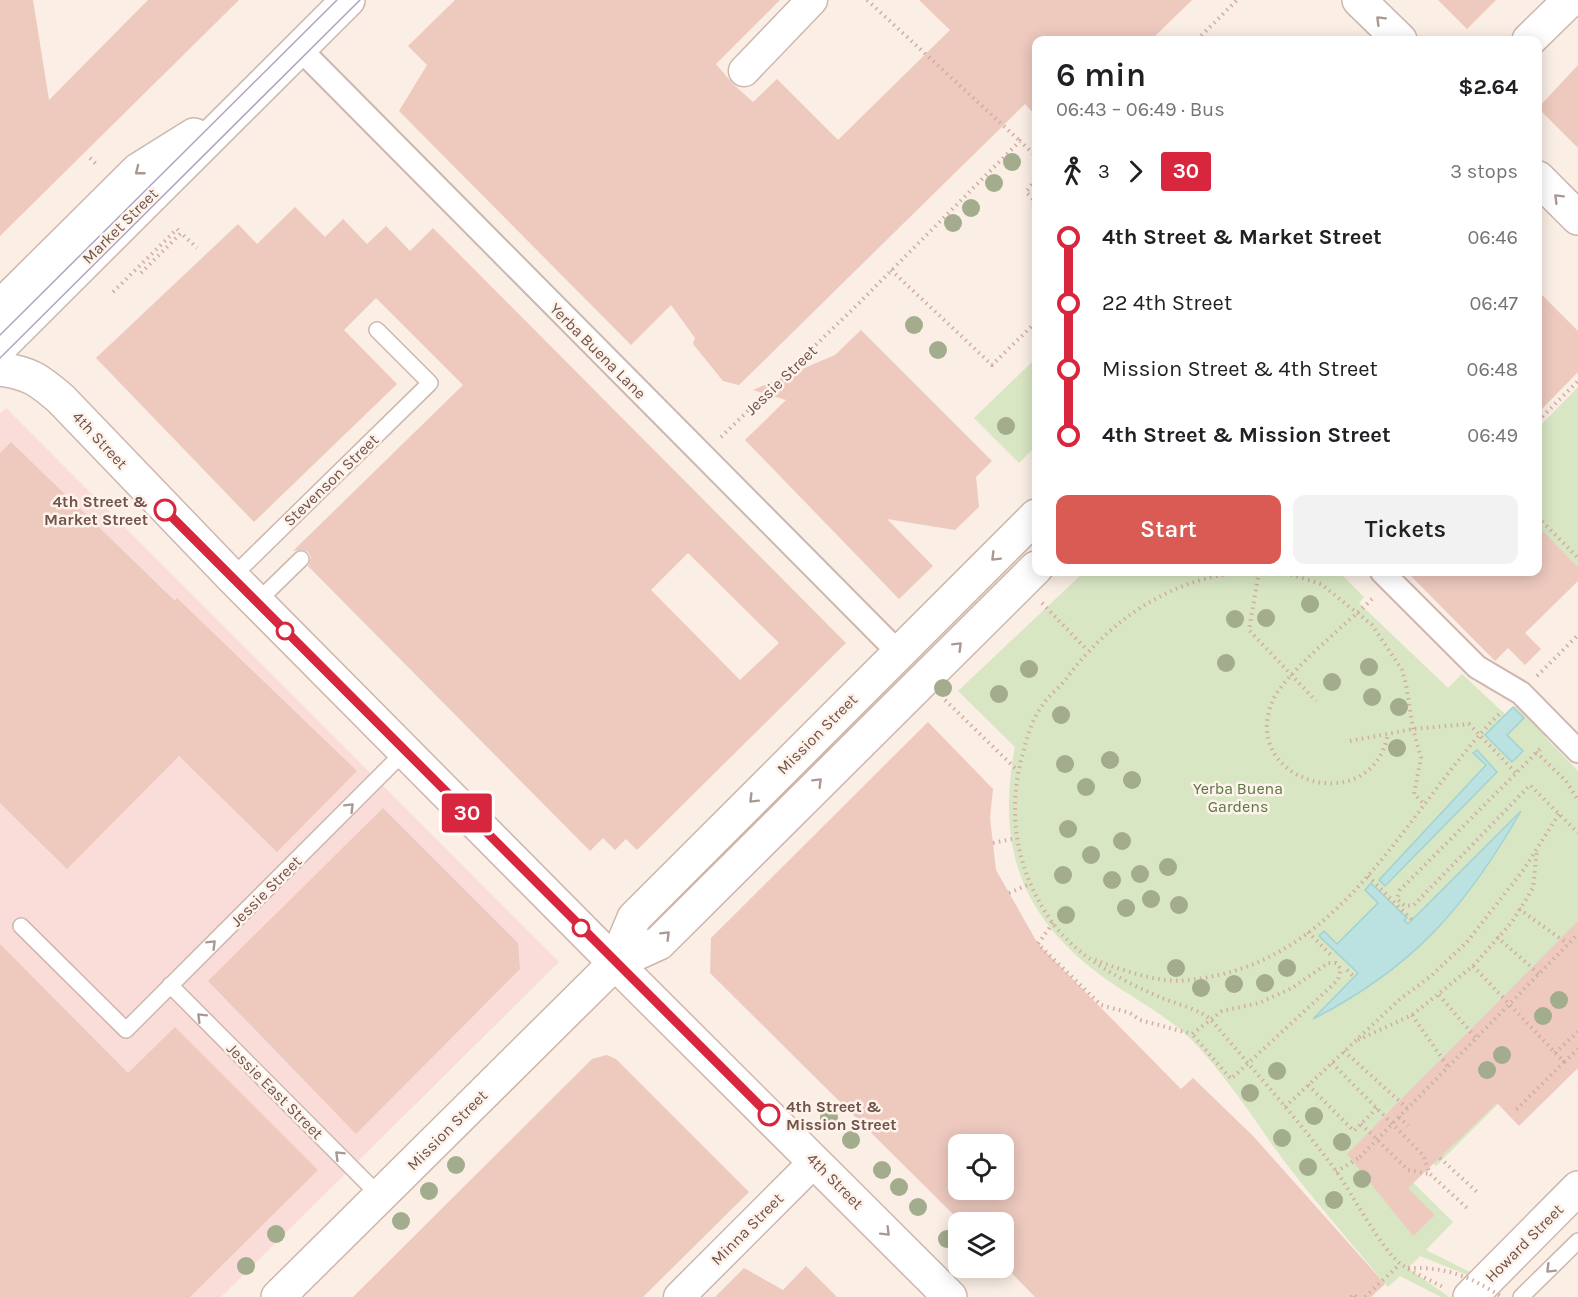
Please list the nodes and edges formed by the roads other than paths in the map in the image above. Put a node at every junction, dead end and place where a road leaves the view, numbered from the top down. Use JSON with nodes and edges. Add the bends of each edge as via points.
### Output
{"nodes":[{"id":1,"x":348,"y":0,"type":"edge"},
{"id":2,"x":812,"y":0,"type":"edge"},
{"id":3,"x":1359,"y":0,"type":"edge"},
{"id":4,"x":1569,"y":0,"type":"edge"},
{"id":5,"x":1396,"y":36,"type":"edge"},
{"id":6,"x":1533,"y":36,"type":"edge"},
{"id":7,"x":299,"y":48,"type":"junction"},
{"id":8,"x":744,"y":71,"type":"dead end"},
{"id":9,"x":241,"y":106,"type":"junction"},
{"id":10,"x":1542,"y":182,"type":"edge"},
{"id":11,"x":1578,"y":218,"type":"edge"},
{"id":12,"x":0,"y":314,"type":"edge"},
{"id":13,"x":377,"y":330,"type":"dead end"},
{"id":14,"x":0,"y":347,"type":"edge"},
{"id":15,"x":0,"y":369,"type":"edge"},
{"id":16,"x":1032,"y":520,"type":"edge"},
{"id":17,"x":301,"y":559,"type":"dead end"},
{"id":18,"x":1032,"y":572,"type":"edge"},
{"id":19,"x":1386,"y":576,"type":"edge"},
{"id":20,"x":231,"y":577,"type":"junction"},
{"id":21,"x":257,"y":602,"type":"junction"},
{"id":22,"x":898,"y":652,"type":"junction"},
{"id":23,"x":1578,"y":751,"type":"edge"},
{"id":24,"x":405,"y":752,"type":"junction"},
{"id":25,"x":21,"y":926,"type":"dead end"},
{"id":26,"x":615,"y":963,"type":"junction"},
{"id":27,"x":170,"y":985,"type":"junction"},
{"id":28,"x":815,"y":1161,"type":"junction"},
{"id":29,"x":1578,"y":1188,"type":"edge"},
{"id":30,"x":380,"y":1196,"type":"junction"},
{"id":31,"x":1578,"y":1241,"type":"edge"},
{"id":32,"x":1461,"y":1295,"type":"edge"},
{"id":33,"x":278,"y":1297,"type":"edge"},
{"id":34,"x":679,"y":1297,"type":"edge"},
{"id":35,"x":950,"y":1297,"type":"edge"},
{"id":36,"x":1521,"y":1297,"type":"edge"}],
"edges":[{"from":1,"to":7,"type":"main road","name":"Market Street"},
{"from":2,"to":8,"type":"street"},
{"from":5,"to":3,"type":"main road","one_way":true},
{"from":4,"to":6,"type":"main road"},
{"from":7,"to":9,"type":"main road","name":"Market Street"},
{"from":7,"to":22,"type":"street","name":"Yerba Buena Lane"},
{"from":9,"to":12,"type":"main road","name":"Market Street","one_way":true,"via":[[138,170],[6,301]]},
{"from":9,"to":14,"type":"main road","name":"Market Street"},
{"from":11,"to":10,"type":"main road","one_way":true},
{"from":13,"to":20,"type":"lane","name":"Stevenson Street","via":[[430,383]]},
{"from":15,"to":20,"type":"main road","name":"4th Street","via":[[43,382]]},
{"from":16,"to":22,"type":"main road","name":"Mission Street","one_way":true},
{"from":17,"to":21,"type":"lane"},
{"from":26,"to":18,"type":"main road","name":"Mission Street","one_way":true,"via":[[658,943]]},
{"from":19,"to":23,"type":"street","via":[[1477,667],[1521,693]]},
{"from":20,"to":21,"type":"main road","name":"4th Street"},
{"from":21,"to":24,"type":"main road","name":"4th Street"},
{"from":22,"to":26,"type":"main road","name":"Mission Street","one_way":true,"via":[[634,918]]},
{"from":24,"to":26,"type":"main road","name":"4th Street"},
{"from":27,"to":24,"type":"lane","name":"Jessie Street","one_way":true},
{"from":25,"to":27,"type":"lane","name":"Jessie Street","via":[[126,1030]]},
{"from":26,"to":28,"type":"main road","name":"4th Street"},
{"from":26,"to":30,"type":"main road","name":"Mission Street"},
{"from":30,"to":27,"type":"lane","name":"Jessie East Street","one_way":true},
{"from":28,"to":34,"type":"street","name":"Minna Street"},
{"from":28,"to":35,"type":"main road","name":"4th Street","one_way":true},
{"from":29,"to":32,"type":"main road","name":"Howard Street"},
{"from":30,"to":33,"type":"main road","name":"Mission Street"},
{"from":31,"to":36,"type":"lane","one_way":true}]}
